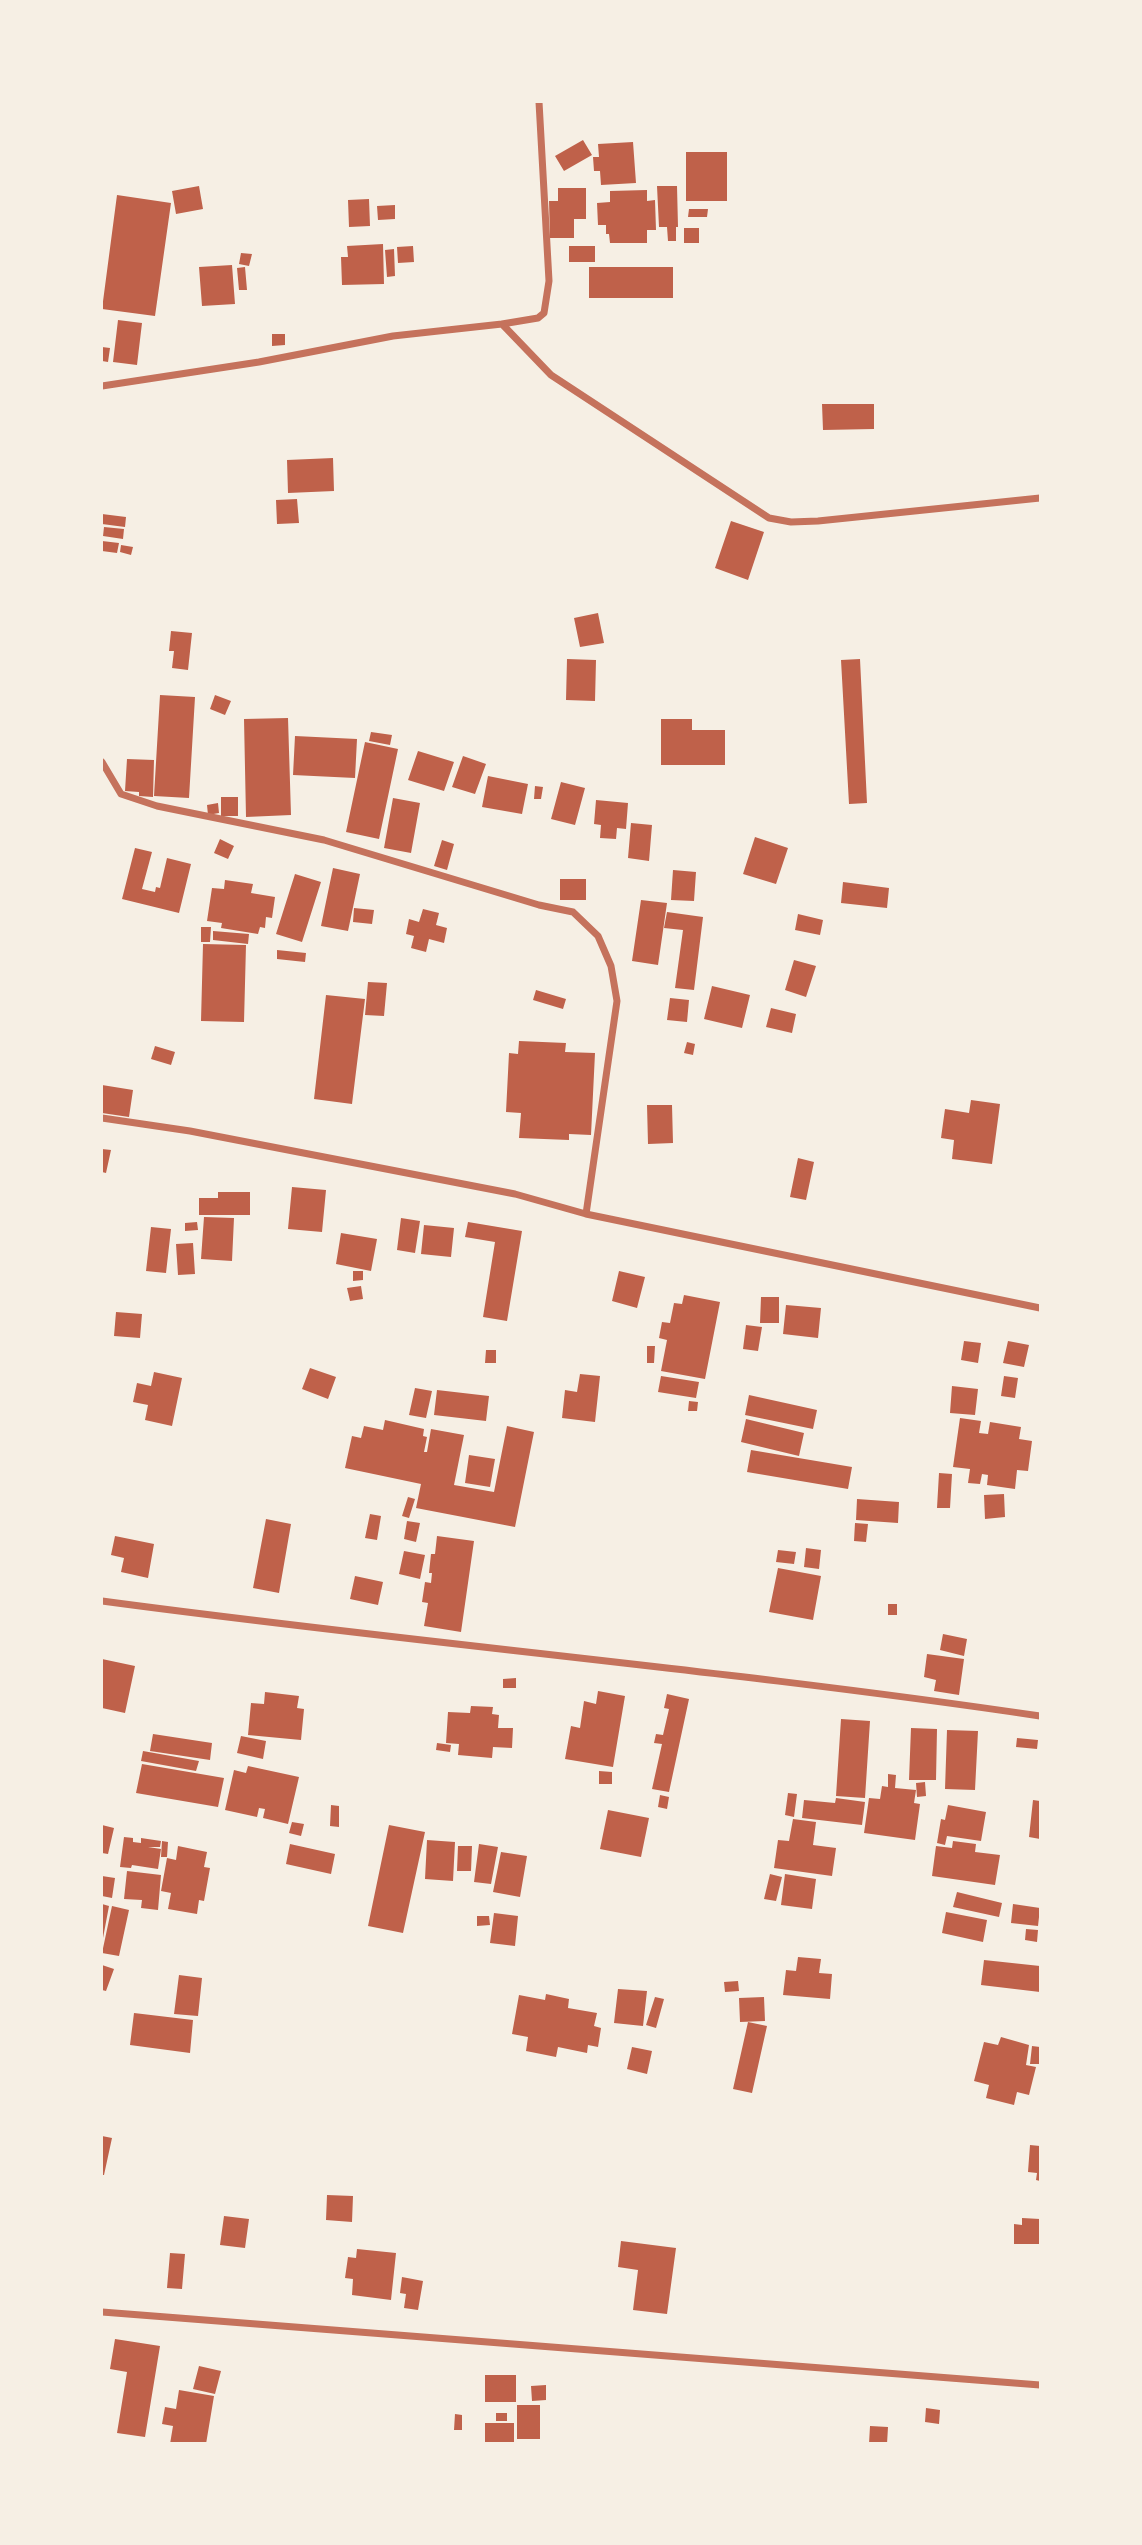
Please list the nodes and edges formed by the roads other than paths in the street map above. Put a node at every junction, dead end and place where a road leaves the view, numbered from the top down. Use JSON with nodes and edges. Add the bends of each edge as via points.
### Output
{"nodes":[{"id":1,"x":540,"y":102,"type":"edge"},
{"id":2,"x":502,"y":324,"type":"junction"},
{"id":3,"x":102,"y":386,"type":"edge"},
{"id":4,"x":1041,"y":498,"type":"edge"},
{"id":5,"x":102,"y":762,"type":"edge"},
{"id":6,"x":102,"y":1118,"type":"edge"},
{"id":7,"x":586,"y":1214,"type":"junction"},
{"id":8,"x":1041,"y":1308,"type":"edge"},
{"id":9,"x":102,"y":1601,"type":"edge"},
{"id":10,"x":1041,"y":1716,"type":"edge"},
{"id":11,"x":102,"y":2312,"type":"edge"},
{"id":12,"x":1041,"y":2385,"type":"edge"}],
"edges":[{"from":1,"to":2,"type":"street","via":[[549,281],[544,313]]},
{"from":2,"to":3,"type":"street","via":[[393,336]]},
{"from":2,"to":4,"type":"street","via":[[551,374],[769,518],[818,521]]},
{"from":5,"to":7,"type":"street","via":[[121,794],[156,806],[324,840],[573,912],[598,936],[611,965],[617,1001]]},
{"from":6,"to":7,"type":"street","via":[[515,1194]]},
{"from":7,"to":8,"type":"street"},
{"from":9,"to":10,"type":"street"},
{"from":11,"to":12,"type":"street"}]}
